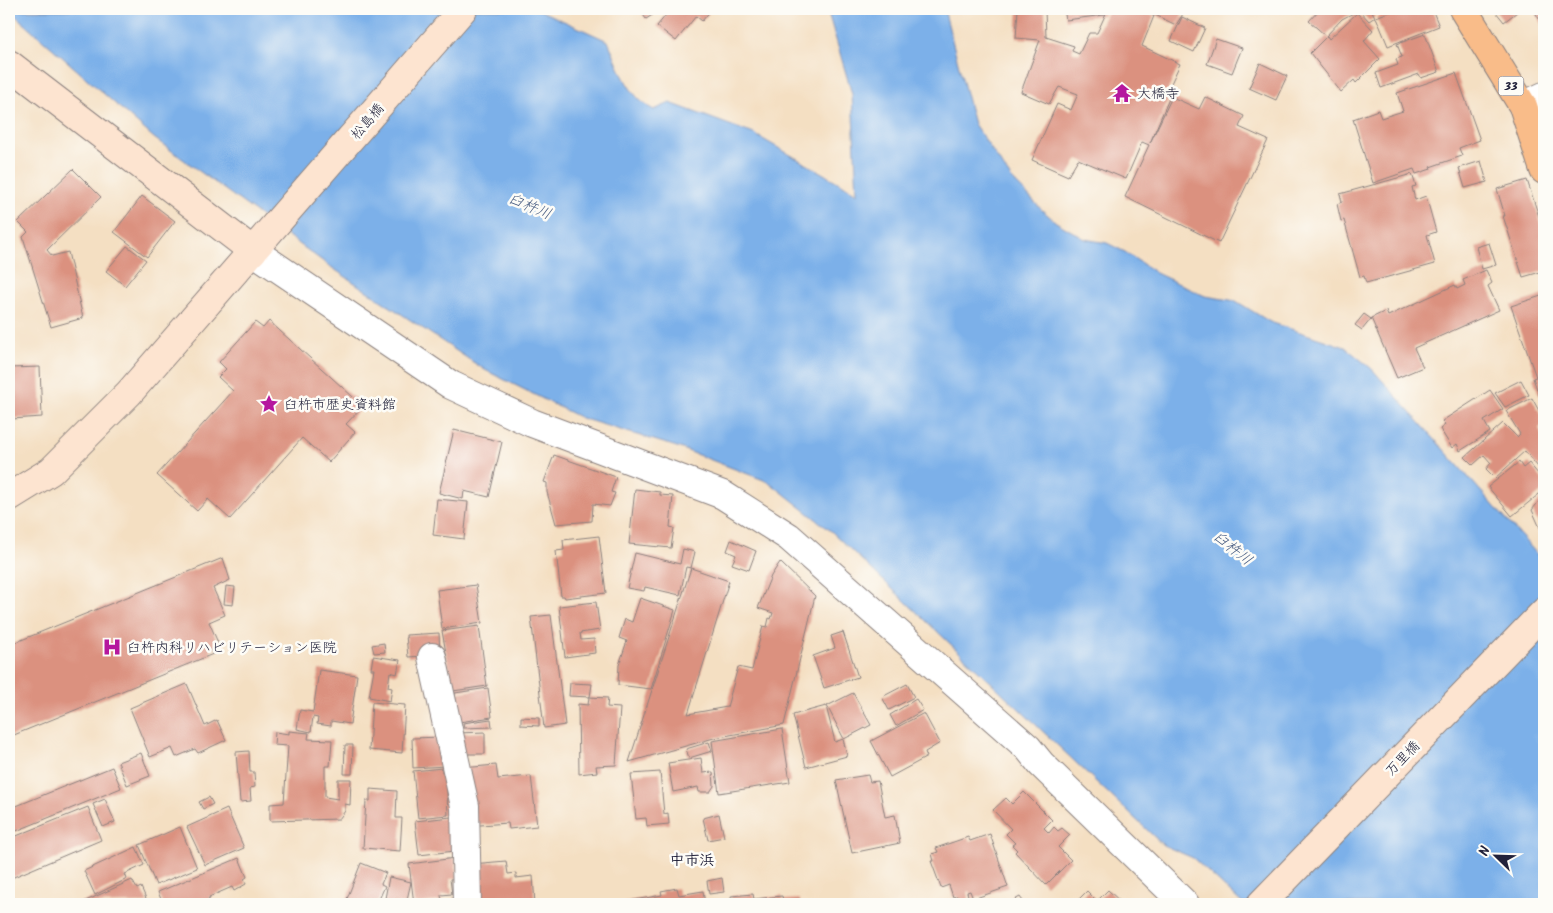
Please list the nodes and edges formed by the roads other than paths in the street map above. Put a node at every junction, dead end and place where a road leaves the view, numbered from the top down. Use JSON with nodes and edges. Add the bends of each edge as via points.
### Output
{"nodes":[{"id":1,"x":463,"y":9,"type":"edge"},
{"id":2,"x":1463,"y":9,"type":"edge"},
{"id":3,"x":9,"y":64,"type":"edge"},
{"id":4,"x":1534,"y":101,"type":"edge"},
{"id":5,"x":1544,"y":170,"type":"edge"},
{"id":6,"x":262,"y":242,"type":"junction"},
{"id":7,"x":9,"y":497,"type":"edge"},
{"id":8,"x":1544,"y":612,"type":"edge"},
{"id":9,"x":432,"y":657,"type":"dead end"},
{"id":10,"x":467,"y":904,"type":"edge"},
{"id":11,"x":1184,"y":904,"type":"edge"},
{"id":12,"x":1261,"y":904,"type":"edge"}],
"edges":[{"from":1,"to":6,"type":"street","name":"松島橋"},
{"from":2,"to":4,"type":"main road","number":"33"},
{"from":3,"to":6,"type":"street"},
{"from":4,"to":5,"type":"main road","number":"33"},
{"from":6,"to":7,"type":"street","name":"松島橋","via":[[129,393],[51,471]]},
{"from":6,"to":11,"type":"street","via":[[451,384],[532,423],[723,495],[789,537],[1028,748]]},
{"from":8,"to":12,"type":"street","name":"万里橋"},
{"from":9,"to":10,"type":"street","via":[[465,806]]}]}
